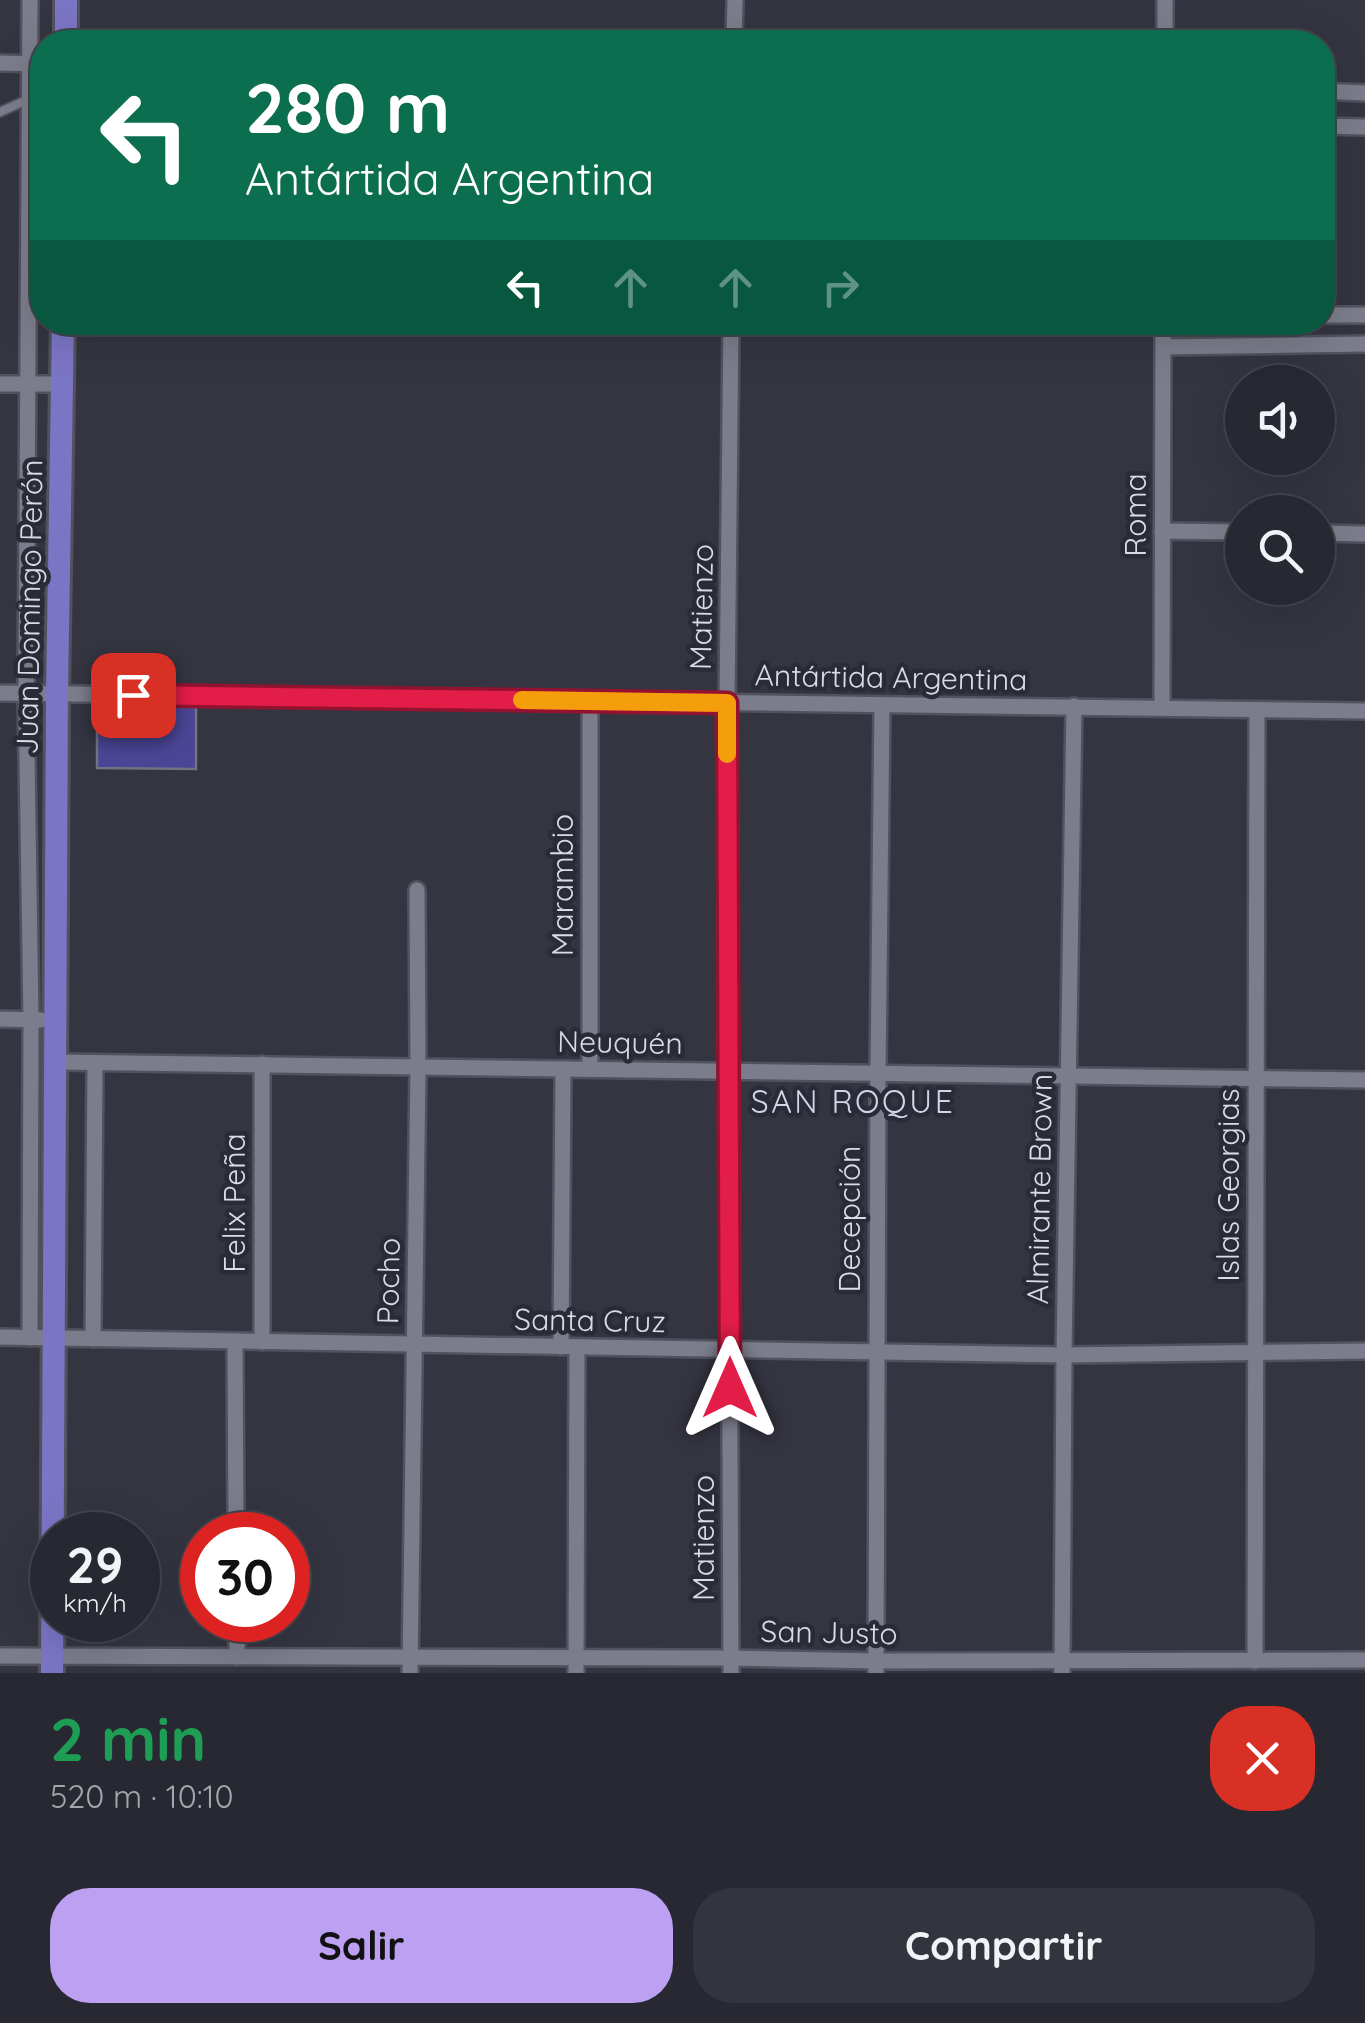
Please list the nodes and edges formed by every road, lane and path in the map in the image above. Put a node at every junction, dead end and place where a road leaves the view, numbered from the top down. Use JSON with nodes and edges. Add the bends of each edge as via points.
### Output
{"nodes":[{"id":1,"x":30,"y":0,"type":"edge"},
{"id":2,"x":66,"y":0,"type":"edge"},
{"id":3,"x":735,"y":0,"type":"edge"},
{"id":4,"x":1165,"y":0,"type":"edge"},
{"id":5,"x":33,"y":30,"type":"edge"},
{"id":6,"x":66,"y":30,"type":"edge"},
{"id":7,"x":734,"y":30,"type":"edge"},
{"id":8,"x":1165,"y":30,"type":"edge"},
{"id":9,"x":0,"y":63,"type":"edge"},
{"id":10,"x":30,"y":64,"type":"edge"},
{"id":11,"x":1335,"y":92,"type":"edge"},
{"id":12,"x":1365,"y":93,"type":"edge"},
{"id":13,"x":30,"y":99,"type":"edge"},
{"id":14,"x":0,"y":112,"type":"edge"},
{"id":15,"x":1335,"y":126,"type":"edge"},
{"id":16,"x":1365,"y":127,"type":"edge"},
{"id":17,"x":30,"y":312,"type":"edge"},
{"id":18,"x":1335,"y":315,"type":"edge"},
{"id":19,"x":1365,"y":315,"type":"edge"},
{"id":20,"x":63,"y":335,"type":"edge"},
{"id":21,"x":731,"y":335,"type":"edge"},
{"id":22,"x":1163,"y":335,"type":"edge"},
{"id":23,"x":1365,"y":344,"type":"edge"},
{"id":24,"x":1163,"y":347,"type":"junction"},
{"id":25,"x":0,"y":384,"type":"edge"},
{"id":26,"x":28,"y":384,"type":"junction"},
{"id":27,"x":62,"y":384,"type":"junction"},
{"id":28,"x":1162,"y":532,"type":"junction"},
{"id":29,"x":1225,"y":532,"type":"edge"},
{"id":30,"x":1335,"y":533,"type":"edge"},
{"id":31,"x":1365,"y":534,"type":"edge"},
{"id":32,"x":0,"y":693,"type":"edge"},
{"id":33,"x":26,"y":693,"type":"junction"},
{"id":34,"x":57,"y":694,"type":"junction"},
{"id":35,"x":590,"y":701,"type":"junction"},
{"id":36,"x":727,"y":703,"type":"junction"},
{"id":37,"x":882,"y":705,"type":"junction"},
{"id":38,"x":1074,"y":706,"type":"junction"},
{"id":39,"x":1162,"y":708,"type":"junction"},
{"id":40,"x":1257,"y":710,"type":"junction"},
{"id":41,"x":1365,"y":711,"type":"edge"},
{"id":42,"x":417,"y":890,"type":"dead end"},
{"id":43,"x":0,"y":1019,"type":"edge"},
{"id":44,"x":43,"y":1020,"type":"junction"},
{"id":45,"x":55,"y":1062,"type":"junction"},
{"id":46,"x":95,"y":1063,"type":"junction"},
{"id":47,"x":262,"y":1064,"type":"junction"},
{"id":48,"x":418,"y":1066,"type":"junction"},
{"id":49,"x":564,"y":1068,"type":"junction"},
{"id":50,"x":590,"y":1068,"type":"junction"},
{"id":51,"x":728,"y":1071,"type":"junction"},
{"id":52,"x":878,"y":1073,"type":"junction"},
{"id":53,"x":1068,"y":1075,"type":"junction"},
{"id":54,"x":1256,"y":1078,"type":"junction"},
{"id":55,"x":1365,"y":1080,"type":"edge"},
{"id":56,"x":0,"y":1338,"type":"edge"},
{"id":57,"x":42,"y":1338,"type":"junction"},
{"id":58,"x":93,"y":1338,"type":"junction"},
{"id":59,"x":235,"y":1341,"type":"junction"},
{"id":60,"x":262,"y":1342,"type":"junction"},
{"id":61,"x":414,"y":1344,"type":"junction"},
{"id":62,"x":569,"y":1347,"type":"junction"},
{"id":63,"x":730,"y":1350,"type":"junction"},
{"id":64,"x":1365,"y":1351,"type":"edge"},
{"id":65,"x":876,"y":1352,"type":"junction"},
{"id":66,"x":1256,"y":1353,"type":"junction"},
{"id":67,"x":1064,"y":1355,"type":"junction"},
{"id":68,"x":236,"y":1512,"type":"edge"},
{"id":69,"x":237,"y":1642,"type":"edge"},
{"id":70,"x":0,"y":1656,"type":"edge"},
{"id":71,"x":237,"y":1656,"type":"junction"},
{"id":72,"x":1255,"y":1660,"type":"junction"},
{"id":73,"x":1365,"y":1660,"type":"edge"},
{"id":74,"x":51,"y":1665,"type":"edge"},
{"id":75,"x":410,"y":1665,"type":"edge"},
{"id":76,"x":576,"y":1665,"type":"edge"},
{"id":77,"x":731,"y":1666,"type":"edge"},
{"id":78,"x":1062,"y":1666,"type":"edge"},
{"id":79,"x":876,"y":1667,"type":"edge"}],
"edges":[{"from":1,"to":5,"type":"street","name":"Juan Domingo Perón"},
{"from":2,"to":6,"type":"main road"},
{"from":3,"to":7,"type":"street"},
{"from":4,"to":8,"type":"street"},
{"from":9,"to":10,"type":"street"},
{"from":11,"to":12,"type":"street"},
{"from":13,"to":14,"type":"lane"},
{"from":15,"to":16,"type":"street"},
{"from":17,"to":26,"type":"street","name":"Juan Domingo Perón"},
{"from":18,"to":19,"type":"street"},
{"from":20,"to":27,"type":"main road","name":"Juan Domingo Perón"},
{"from":21,"to":36,"type":"street","name":"Matienzo"},
{"from":22,"to":24,"type":"street","name":"Roma"},
{"from":23,"to":24,"type":"street"},
{"from":24,"to":28,"type":"street","name":"Roma"},
{"from":25,"to":26,"type":"street"},
{"from":26,"to":27,"type":"street"},
{"from":26,"to":33,"type":"street","name":"Juan Domingo Perón"},
{"from":27,"to":34,"type":"main road","name":"Juan Domingo Perón"},
{"from":28,"to":29,"type":"street"},
{"from":28,"to":39,"type":"street","name":"Roma"},
{"from":30,"to":31,"type":"street"},
{"from":32,"to":33,"type":"street","name":"Antártida Argentina"},
{"from":33,"to":34,"type":"street","name":"Antártida Argentina"},
{"from":33,"to":44,"type":"street","name":"Juan Domingo Perón"},
{"from":34,"to":35,"type":"street","name":"Antártida Argentina"},
{"from":34,"to":44,"type":"main road","name":"Juan Domingo Perón"},
{"from":35,"to":36,"type":"street","name":"Antártida Argentina"},
{"from":35,"to":50,"type":"street","name":"Marambio"},
{"from":36,"to":37,"type":"street","name":"Antártida Argentina"},
{"from":36,"to":51,"type":"street","name":"Matienzo"},
{"from":37,"to":38,"type":"street","name":"Antártida Argentina"},
{"from":37,"to":52,"type":"street","name":"Decepción"},
{"from":38,"to":39,"type":"street","name":"Antártida Argentina"},
{"from":38,"to":53,"type":"street","name":"Almirante Brown"},
{"from":39,"to":40,"type":"street","name":"Antártida Argentina"},
{"from":40,"to":41,"type":"street","name":"Antártida Argentina"},
{"from":40,"to":54,"type":"street","name":"Islas Georgias"},
{"from":42,"to":48,"type":"street","name":"Pocho"},
{"from":43,"to":44,"type":"street"},
{"from":44,"to":45,"type":"main road","name":"Juan Domingo Perón"},
{"from":44,"to":57,"type":"street","name":"Juan Domingo Perón"},
{"from":45,"to":46,"type":"street","name":"Neuquén"},
{"from":45,"to":57,"type":"main road","name":"Juan Domingo Perón"},
{"from":46,"to":47,"type":"street","name":"Neuquén"},
{"from":46,"to":58,"type":"street"},
{"from":47,"to":48,"type":"street","name":"Neuquén"},
{"from":47,"to":60,"type":"street","name":"Felix Peña"},
{"from":48,"to":49,"type":"street","name":"Neuquén"},
{"from":48,"to":61,"type":"street","name":"Pocho"},
{"from":49,"to":50,"type":"street","name":"Neuquén"},
{"from":49,"to":62,"type":"street"},
{"from":50,"to":51,"type":"street","name":"Neuquén"},
{"from":51,"to":52,"type":"street","name":"Neuquén"},
{"from":51,"to":63,"type":"street","name":"Matienzo"},
{"from":52,"to":53,"type":"street","name":"Neuquén"},
{"from":52,"to":65,"type":"street","name":"Decepción"},
{"from":53,"to":54,"type":"street","name":"Neuquén"},
{"from":53,"to":67,"type":"street","name":"Almirante Brown"},
{"from":54,"to":55,"type":"street","name":"Neuquén"},
{"from":54,"to":66,"type":"street","name":"Islas Georgias"},
{"from":56,"to":57,"type":"street","name":"Santa Cruz"},
{"from":57,"to":58,"type":"street","name":"Santa Cruz"},
{"from":57,"to":74,"type":"main road","name":"Juan Domingo Perón"},
{"from":58,"to":59,"type":"street","name":"Santa Cruz"},
{"from":59,"to":60,"type":"street","name":"Santa Cruz"},
{"from":59,"to":68,"type":"street"},
{"from":60,"to":61,"type":"street","name":"Santa Cruz"},
{"from":61,"to":62,"type":"street","name":"Santa Cruz"},
{"from":61,"to":75,"type":"street","name":"Pocho"},
{"from":62,"to":63,"type":"street","name":"Santa Cruz"},
{"from":62,"to":76,"type":"street"},
{"from":63,"to":65,"type":"street","name":"Santa Cruz"},
{"from":63,"to":77,"type":"street","name":"Matienzo"},
{"from":64,"to":66,"type":"street","name":"Santa Cruz"},
{"from":65,"to":67,"type":"street","name":"Santa Cruz"},
{"from":65,"to":79,"type":"street","name":"Decepción"},
{"from":66,"to":67,"type":"street","name":"Santa Cruz"},
{"from":66,"to":72,"type":"street","name":"Islas Georgias"},
{"from":67,"to":78,"type":"street","name":"Almirante Brown"},
{"from":69,"to":71,"type":"street"},
{"from":70,"to":74,"type":"street","name":"San Justo"},
{"from":71,"to":74,"type":"street","name":"San Justo"},
{"from":71,"to":75,"type":"street","name":"San Justo"},
{"from":72,"to":73,"type":"street","name":"San Justo"},
{"from":72,"to":78,"type":"street","name":"San Justo"},
{"from":75,"to":76,"type":"street","name":"San Justo"},
{"from":76,"to":77,"type":"street","name":"San Justo"},
{"from":77,"to":79,"type":"street","name":"San Justo"},
{"from":78,"to":79,"type":"street","name":"San Justo"}]}
